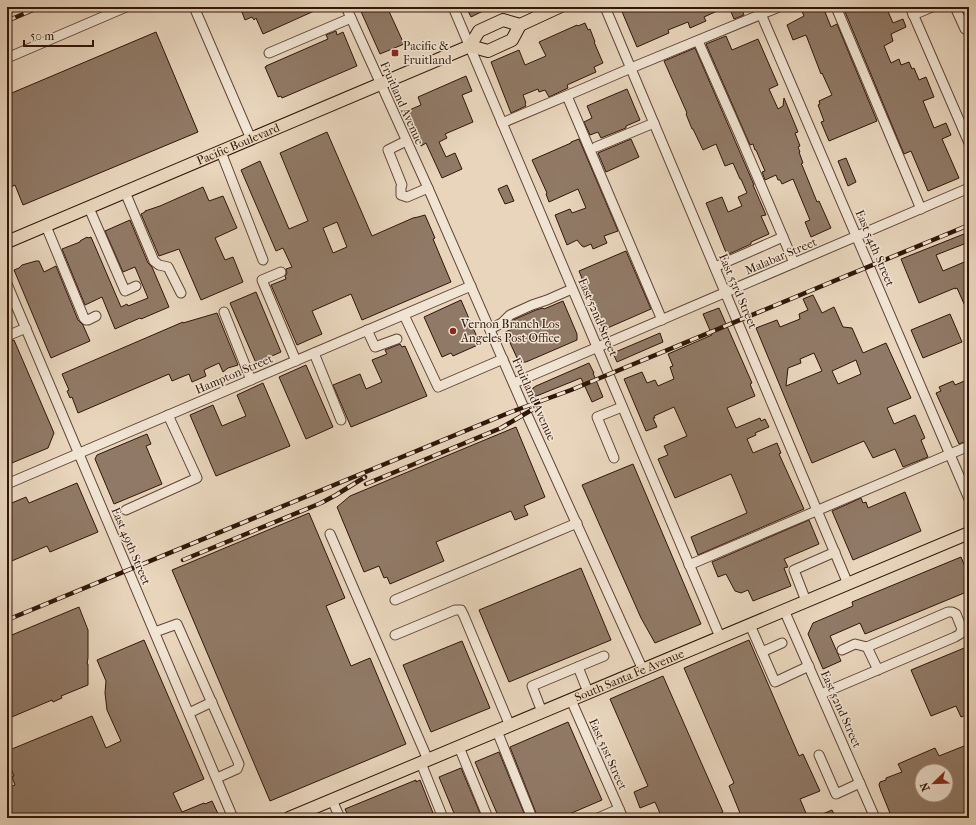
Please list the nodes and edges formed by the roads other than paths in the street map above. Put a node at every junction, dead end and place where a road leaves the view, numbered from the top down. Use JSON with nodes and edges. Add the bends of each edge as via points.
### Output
{"nodes":[{"id":1,"x":126,"y":7,"type":"edge"},
{"id":2,"x":194,"y":7,"type":"edge"},
{"id":3,"x":346,"y":7,"type":"edge"},
{"id":4,"x":453,"y":7,"type":"edge"},
{"id":5,"x":559,"y":7,"type":"edge"},
{"id":6,"x":605,"y":7,"type":"edge"},
{"id":7,"x":779,"y":7,"type":"edge"},
{"id":8,"x":836,"y":7,"type":"edge"},
{"id":9,"x":932,"y":7,"type":"edge"},
{"id":10,"x":955,"y":7,"type":"edge"},
{"id":11,"x":760,"y":11,"type":"edge"},
{"id":12,"x":912,"y":11,"type":"edge"},
{"id":13,"x":351,"y":18,"type":"junction"},
{"id":14,"x":520,"y":24,"type":"junction"},
{"id":15,"x":965,"y":29,"type":"dead end"},
{"id":16,"x":698,"y":41,"type":"junction"},
{"id":17,"x":470,"y":46,"type":"junction"},
{"id":18,"x":269,"y":53,"type":"dead end"},
{"id":19,"x":7,"y":58,"type":"edge"},
{"id":20,"x":631,"y":68,"type":"junction"},
{"id":21,"x":380,"y":84,"type":"junction"},
{"id":22,"x":567,"y":96,"type":"junction"},
{"id":23,"x":502,"y":123,"type":"junction"},
{"id":24,"x":654,"y":123,"type":"junction"},
{"id":25,"x":251,"y":139,"type":"junction"},
{"id":26,"x":406,"y":141,"type":"junction"},
{"id":27,"x":969,"y":143,"type":"edge"},
{"id":28,"x":596,"y":147,"type":"dead end"},
{"id":29,"x":220,"y":152,"type":"junction"},
{"id":30,"x":428,"y":188,"type":"junction"},
{"id":31,"x":969,"y":188,"type":"edge"},
{"id":32,"x":125,"y":192,"type":"junction"},
{"id":33,"x":89,"y":208,"type":"junction"},
{"id":34,"x":921,"y":209,"type":"junction"},
{"id":35,"x":46,"y":226,"type":"junction"},
{"id":36,"x":783,"y":237,"type":"junction"},
{"id":37,"x":856,"y":237,"type":"junction"},
{"id":38,"x":7,"y":242,"type":"edge"},
{"id":39,"x":263,"y":260,"type":"dead end"},
{"id":40,"x":794,"y":263,"type":"junction"},
{"id":41,"x":715,"y":267,"type":"junction"},
{"id":42,"x":281,"y":272,"type":"dead end"},
{"id":43,"x":7,"y":284,"type":"edge"},
{"id":44,"x":136,"y":286,"type":"dead end"},
{"id":45,"x":471,"y":286,"type":"junction"},
{"id":46,"x":572,"y":289,"type":"junction"},
{"id":47,"x":726,"y":292,"type":"junction"},
{"id":48,"x":181,"y":293,"type":"dead end"},
{"id":49,"x":224,"y":312,"type":"dead end"},
{"id":50,"x":404,"y":315,"type":"junction"},
{"id":51,"x":96,"y":316,"type":"dead end"},
{"id":52,"x":662,"y":320,"type":"junction"},
{"id":53,"x":26,"y":328,"type":"junction"},
{"id":54,"x":490,"y":329,"type":"junction"},
{"id":55,"x":367,"y":330,"type":"junction"},
{"id":56,"x":7,"y":336,"type":"edge"},
{"id":57,"x":397,"y":339,"type":"dead end"},
{"id":58,"x":597,"y":347,"type":"junction"},
{"id":59,"x":314,"y":353,"type":"junction"},
{"id":60,"x":503,"y":359,"type":"junction"},
{"id":61,"x":296,"y":361,"type":"junction"},
{"id":62,"x":251,"y":380,"type":"junction"},
{"id":63,"x":514,"y":383,"type":"junction"},
{"id":64,"x":622,"y":407,"type":"junction"},
{"id":65,"x":168,"y":415,"type":"junction"},
{"id":66,"x":341,"y":420,"type":"dead end"},
{"id":67,"x":969,"y":446,"type":"edge"},
{"id":68,"x":79,"y":453,"type":"junction"},
{"id":69,"x":950,"y":454,"type":"junction"},
{"id":70,"x":614,"y":458,"type":"dead end"},
{"id":71,"x":7,"y":484,"type":"edge"},
{"id":72,"x":969,"y":499,"type":"edge"},
{"id":73,"x":126,"y":510,"type":"dead end"},
{"id":74,"x":817,"y":510,"type":"junction"},
{"id":75,"x":577,"y":523,"type":"junction"},
{"id":76,"x":969,"y":533,"type":"edge"},
{"id":77,"x":330,"y":534,"type":"dead end"},
{"id":78,"x":835,"y":552,"type":"junction"},
{"id":79,"x":689,"y":565,"type":"junction"},
{"id":80,"x":848,"y":584,"type":"junction"},
{"id":81,"x":395,"y":600,"type":"dead end"},
{"id":82,"x":806,"y":601,"type":"junction"},
{"id":83,"x":784,"y":610,"type":"junction"},
{"id":84,"x":750,"y":625,"type":"junction"},
{"id":85,"x":155,"y":632,"type":"junction"},
{"id":86,"x":395,"y":635,"type":"dead end"},
{"id":87,"x":720,"y":637,"type":"junction"},
{"id":88,"x":782,"y":643,"type":"dead end"},
{"id":89,"x":867,"y":647,"type":"junction"},
{"id":90,"x":842,"y":650,"type":"dead end"},
{"id":91,"x":762,"y":652,"type":"junction"},
{"id":92,"x":604,"y":656,"type":"dead end"},
{"id":93,"x":809,"y":666,"type":"junction"},
{"id":94,"x":578,"y":667,"type":"junction"},
{"id":95,"x":643,"y":670,"type":"junction"},
{"id":96,"x":878,"y":670,"type":"junction"},
{"id":97,"x":588,"y":692,"type":"junction"},
{"id":98,"x":820,"y":694,"type":"junction"},
{"id":99,"x":571,"y":700,"type":"junction"},
{"id":100,"x":212,"y":702,"type":"junction"},
{"id":101,"x":542,"y":712,"type":"junction"},
{"id":102,"x":189,"y":713,"type":"junction"},
{"id":103,"x":510,"y":726,"type":"junction"},
{"id":104,"x":497,"y":731,"type":"junction"},
{"id":105,"x":459,"y":747,"type":"junction"},
{"id":106,"x":819,"y":755,"type":"dead end"},
{"id":107,"x":424,"y":761,"type":"junction"},
{"id":108,"x":217,"y":778,"type":"junction"},
{"id":109,"x":860,"y":783,"type":"junction"},
{"id":110,"x":332,"y":800,"type":"junction"},
{"id":111,"x":619,"y":809,"type":"junction"},
{"id":112,"x":233,"y":818,"type":"edge"},
{"id":113,"x":289,"y":818,"type":"edge"},
{"id":114,"x":340,"y":818,"type":"edge"},
{"id":115,"x":443,"y":818,"type":"edge"},
{"id":116,"x":488,"y":818,"type":"edge"},
{"id":117,"x":532,"y":818,"type":"edge"},
{"id":118,"x":598,"y":818,"type":"edge"},
{"id":119,"x":622,"y":818,"type":"edge"},
{"id":120,"x":875,"y":818,"type":"edge"}],
"edges":[{"from":1,"to":19,"type":"street"},
{"from":2,"to":25,"type":"street"},
{"from":3,"to":13,"type":"street","name":"Fruitland Avenue"},
{"from":4,"to":17,"type":"street","name":"East 52nd Street"},
{"from":5,"to":14,"type":"main road"},
{"from":6,"to":20,"type":"street","name":"East 53rd Street"},
{"from":7,"to":11,"type":"street"},
{"from":8,"to":34,"type":"street"},
{"from":9,"to":12,"type":"street"},
{"from":10,"to":15,"type":"street"},
{"from":11,"to":16,"type":"street"},
{"from":11,"to":37,"type":"street","name":"East 54th Street"},
{"from":12,"to":27,"type":"street"},
{"from":13,"to":18,"type":"street"},
{"from":13,"to":21,"type":"street","name":"Fruitland Avenue"},
{"from":14,"to":17,"type":"main road","via":[[503,20],[479,31]]},
{"from":14,"to":17,"type":"main road","via":[[512,40],[488,51]]},
{"from":16,"to":20,"type":"street"},
{"from":16,"to":36,"type":"street"},
{"from":17,"to":21,"type":"main road","name":"Pacific Boulevard"},
{"from":17,"to":23,"type":"street","name":"East 52nd Street"},
{"from":20,"to":22,"type":"street"},
{"from":20,"to":24,"type":"street","name":"East 53rd Street"},
{"from":21,"to":25,"type":"main road","name":"Pacific Boulevard"},
{"from":21,"to":26,"type":"street","name":"Fruitland Avenue"},
{"from":22,"to":23,"type":"street"},
{"from":22,"to":52,"type":"street"},
{"from":23,"to":46,"type":"street","name":"East 52nd Street"},
{"from":24,"to":28,"type":"street"},
{"from":24,"to":41,"type":"street","name":"East 53rd Street"},
{"from":25,"to":29,"type":"main road","name":"Pacific Boulevard"},
{"from":26,"to":30,"type":"street","name":"Fruitland Avenue"},
{"from":26,"to":30,"type":"street","via":[[388,150],[402,185],[401,195],[407,197]]},
{"from":29,"to":32,"type":"main road","name":"Pacific Boulevard"},
{"from":29,"to":39,"type":"street"},
{"from":30,"to":45,"type":"street","name":"Fruitland Avenue"},
{"from":31,"to":34,"type":"street","name":"Malabar Street"},
{"from":32,"to":33,"type":"main road","name":"Pacific Boulevard"},
{"from":32,"to":48,"type":"street","via":[[154,261],[168,267]]},
{"from":33,"to":35,"type":"main road","name":"Pacific Boulevard"},
{"from":33,"to":44,"type":"street","via":[[125,291]]},
{"from":34,"to":37,"type":"street","name":"Malabar Street"},
{"from":35,"to":38,"type":"main road","name":"Pacific Boulevard"},
{"from":35,"to":51,"type":"street","via":[[84,318],[88,320]]},
{"from":36,"to":40,"type":"street"},
{"from":36,"to":41,"type":"street"},
{"from":37,"to":40,"type":"street","name":"Malabar Street"},
{"from":37,"to":69,"type":"street","name":"East 54th Street"},
{"from":40,"to":47,"type":"street","name":"Malabar Street"},
{"from":41,"to":47,"type":"street","name":"East 53rd Street"},
{"from":42,"to":61,"type":"street","via":[[262,280]]},
{"from":43,"to":53,"type":"street","name":"East 49th Street"},
{"from":45,"to":50,"type":"street","name":"Hampton Street"},
{"from":45,"to":54,"type":"street","name":"Fruitland Avenue"},
{"from":46,"to":54,"type":"street","via":[[510,315]]},
{"from":46,"to":58,"type":"street","name":"East 52nd Street"},
{"from":47,"to":52,"type":"street","name":"Malabar Street"},
{"from":47,"to":74,"type":"street","name":"East 53rd Street"},
{"from":49,"to":62,"type":"street"},
{"from":50,"to":55,"type":"street","name":"Hampton Street"},
{"from":50,"to":60,"type":"street","via":[[438,387]]},
{"from":52,"to":58,"type":"street","name":"Malabar Street"},
{"from":53,"to":56,"type":"street"},
{"from":53,"to":68,"type":"street","name":"East 49th Street"},
{"from":54,"to":60,"type":"street","name":"Fruitland Avenue"},
{"from":55,"to":57,"type":"street","via":[[375,347]]},
{"from":55,"to":59,"type":"street","name":"Hampton Street"},
{"from":58,"to":63,"type":"street","name":"Malabar Street"},
{"from":58,"to":64,"type":"street","name":"East 52nd Street"},
{"from":59,"to":61,"type":"street","name":"Hampton Street"},
{"from":59,"to":66,"type":"street"},
{"from":60,"to":63,"type":"street","name":"Fruitland Avenue"},
{"from":61,"to":62,"type":"street","name":"Hampton Street"},
{"from":62,"to":65,"type":"street","name":"Hampton Street"},
{"from":63,"to":75,"type":"street","name":"Fruitland Avenue"},
{"from":64,"to":70,"type":"street","via":[[597,417]]},
{"from":64,"to":79,"type":"street","name":"East 52nd Street"},
{"from":65,"to":68,"type":"street","name":"Hampton Street"},
{"from":65,"to":73,"type":"street","via":[[197,478]]},
{"from":67,"to":69,"type":"street"},
{"from":68,"to":71,"type":"street","name":"Hampton Street"},
{"from":68,"to":85,"type":"street","name":"East 49th Street"},
{"from":69,"to":72,"type":"street","name":"East 54th Street"},
{"from":69,"to":74,"type":"street"},
{"from":74,"to":78,"type":"street","name":"East 53rd Street"},
{"from":74,"to":79,"type":"street"},
{"from":75,"to":81,"type":"street"},
{"from":75,"to":95,"type":"street","name":"Fruitland Avenue"},
{"from":76,"to":80,"type":"main road","name":"South Santa Fe Avenue"},
{"from":77,"to":107,"type":"street"},
{"from":78,"to":80,"type":"street","name":"East 53rd Street"},
{"from":78,"to":82,"type":"street","via":[[794,570]]},
{"from":79,"to":87,"type":"street","name":"East 52nd Street"},
{"from":80,"to":82,"type":"main road","name":"South Santa Fe Avenue"},
{"from":82,"to":83,"type":"main road","name":"South Santa Fe Avenue"},
{"from":83,"to":84,"type":"main road","name":"South Santa Fe Avenue"},
{"from":83,"to":93,"type":"street","name":"East 52nd Street"},
{"from":84,"to":87,"type":"main road","name":"South Santa Fe Avenue"},
{"from":84,"to":91,"type":"street"},
{"from":85,"to":100,"type":"street","via":[[177,624]]},
{"from":85,"to":102,"type":"street","name":"East 49th Street"},
{"from":86,"to":103,"type":"street","via":[[455,610],[461,610]]},
{"from":87,"to":95,"type":"main road","name":"South Santa Fe Avenue"},
{"from":88,"to":91,"type":"street"},
{"from":89,"to":90,"type":"street","via":[[855,644]]},
{"from":89,"to":96,"type":"street"},
{"from":89,"to":96,"type":"street","via":[[948,612],[956,614],[962,629],[955,638]]},
{"from":91,"to":93,"type":"street","via":[[774,682]]},
{"from":92,"to":94,"type":"street"},
{"from":93,"to":98,"type":"street","name":"East 52nd Street"},
{"from":94,"to":97,"type":"street"},
{"from":94,"to":101,"type":"street","via":[[532,686]]},
{"from":95,"to":97,"type":"main road","name":"South Santa Fe Avenue"},
{"from":96,"to":98,"type":"street"},
{"from":97,"to":99,"type":"main road","name":"South Santa Fe Avenue"},
{"from":98,"to":109,"type":"street","name":"East 52nd Street"},
{"from":99,"to":101,"type":"main road","name":"South Santa Fe Avenue"},
{"from":99,"to":111,"type":"street","name":"East 51st Street"},
{"from":100,"to":102,"type":"street"},
{"from":100,"to":108,"type":"street","via":[[239,764],[237,769]]},
{"from":101,"to":103,"type":"main road","name":"South Santa Fe Avenue"},
{"from":102,"to":108,"type":"street","name":"East 49th Street"},
{"from":103,"to":104,"type":"main road","name":"South Santa Fe Avenue"},
{"from":104,"to":105,"type":"main road","name":"South Santa Fe Avenue"},
{"from":104,"to":117,"type":"street"},
{"from":105,"to":107,"type":"main road","name":"South Santa Fe Avenue"},
{"from":105,"to":116,"type":"street"},
{"from":106,"to":109,"type":"street","via":[[836,794]]},
{"from":107,"to":110,"type":"main road","name":"South Santa Fe Avenue"},
{"from":107,"to":115,"type":"street"},
{"from":108,"to":112,"type":"street","name":"East 49th Street"},
{"from":109,"to":120,"type":"street","name":"East 52nd Street"},
{"from":110,"to":113,"type":"main road","name":"South Santa Fe Avenue"},
{"from":110,"to":114,"type":"street"},
{"from":111,"to":118,"type":"street"},
{"from":111,"to":119,"type":"street","name":"East 51st Street"}]}
